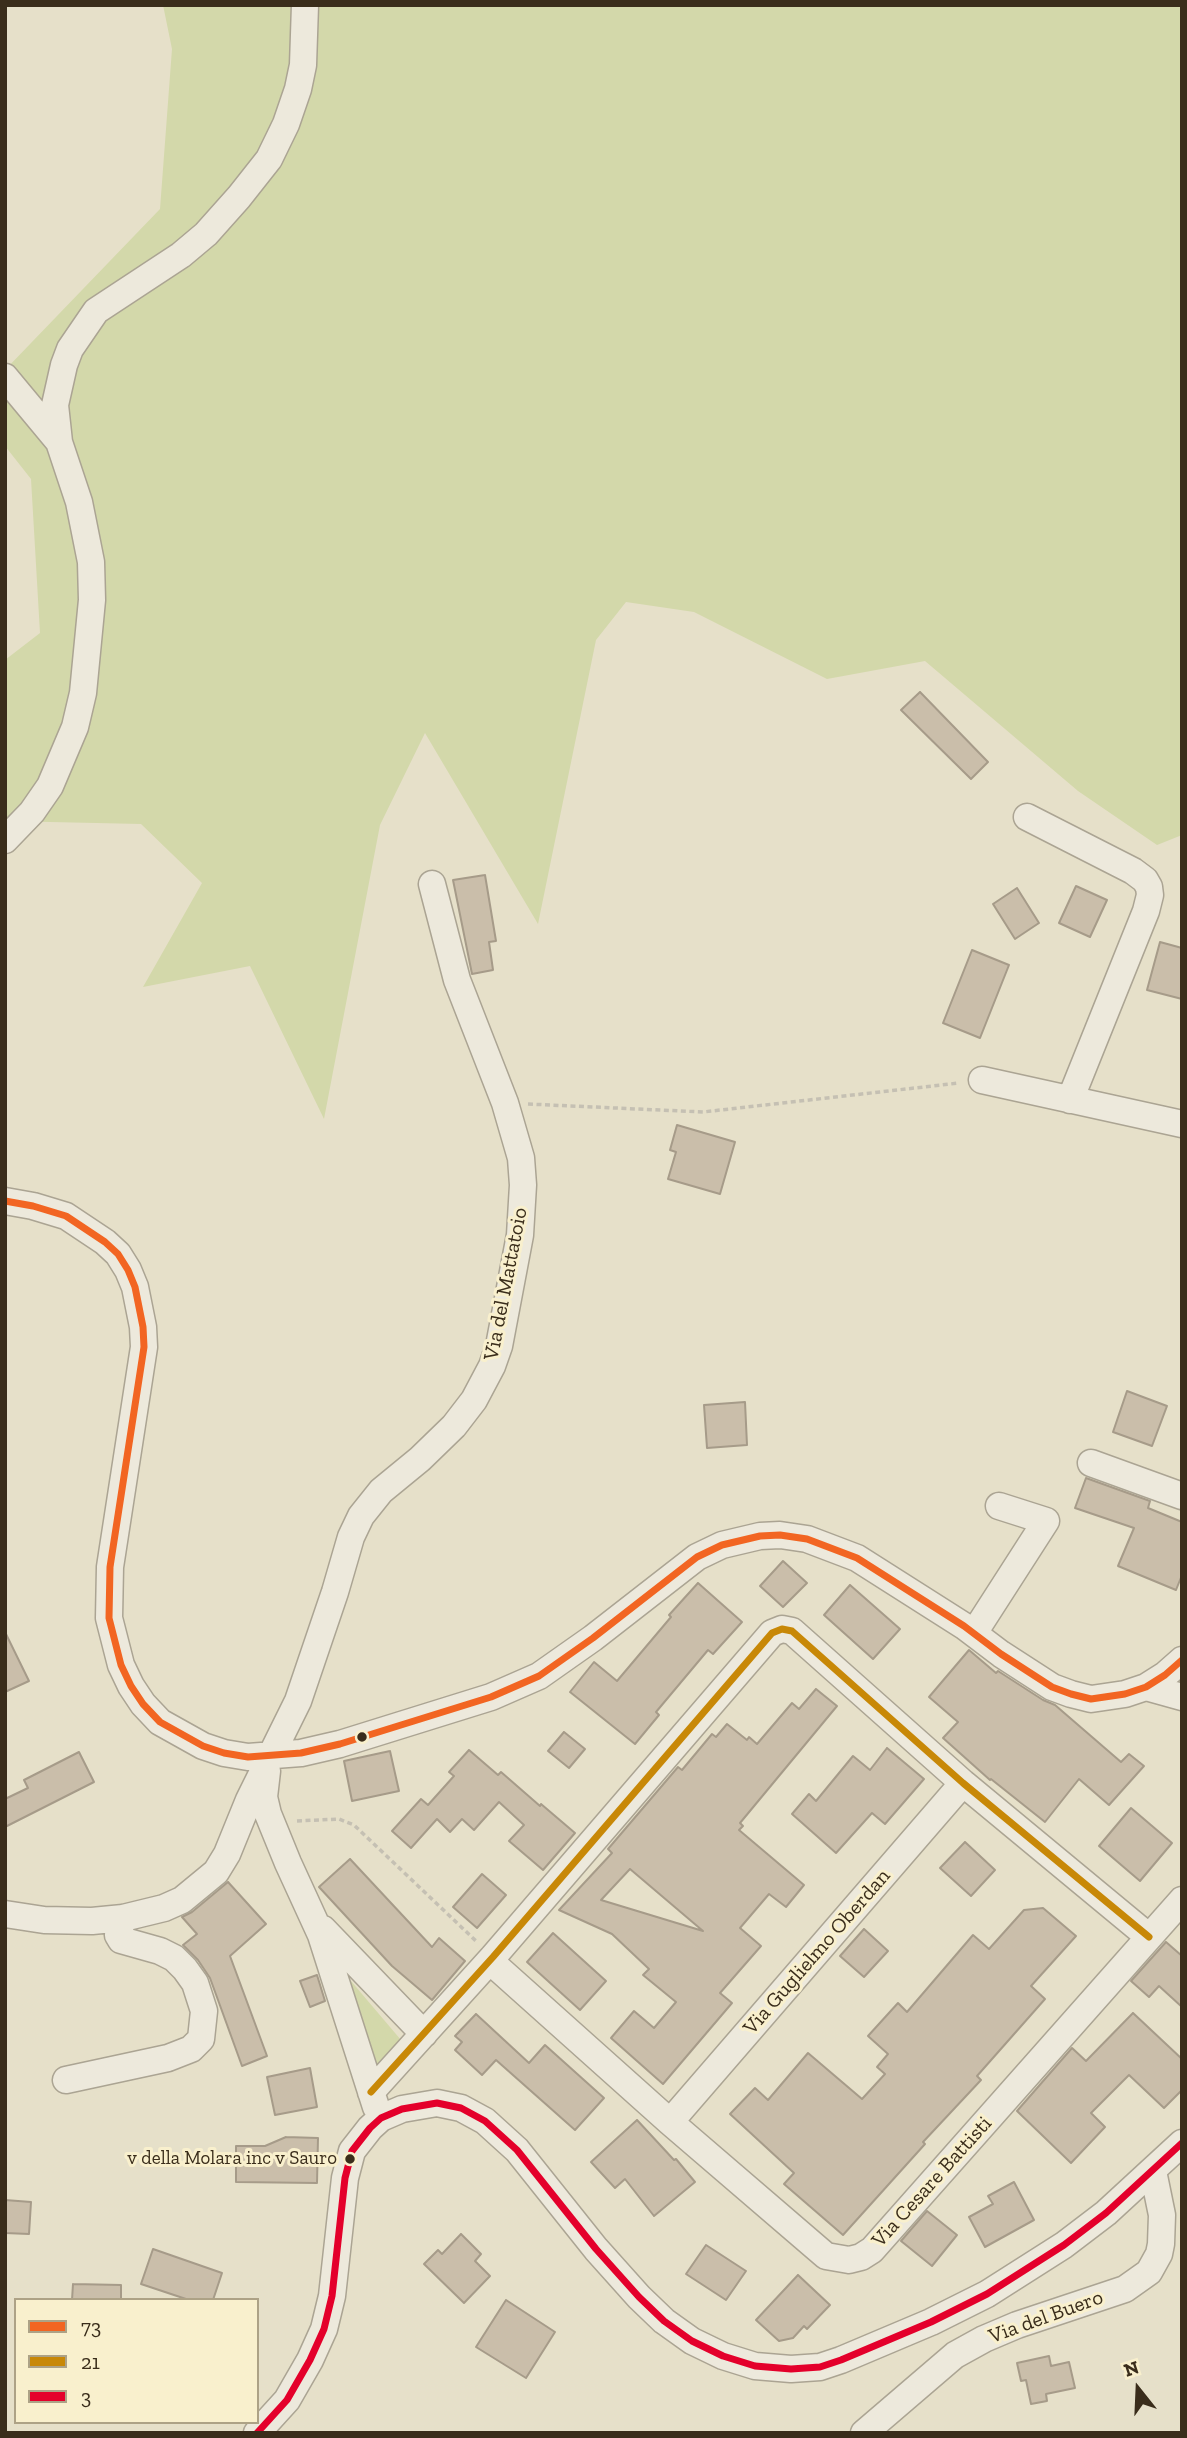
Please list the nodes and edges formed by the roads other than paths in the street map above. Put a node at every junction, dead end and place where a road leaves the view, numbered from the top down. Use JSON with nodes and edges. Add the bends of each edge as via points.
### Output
{"nodes":[{"id":1,"x":305,"y":5,"type":"edge"},
{"id":2,"x":5,"y":377,"type":"edge"},
{"id":3,"x":59,"y":442,"type":"junction"},
{"id":4,"x":1027,"y":817,"type":"dead end"},
{"id":5,"x":5,"y":840,"type":"edge"},
{"id":6,"x":432,"y":884,"type":"dead end"},
{"id":7,"x":982,"y":1080,"type":"road end"},
{"id":8,"x":1070,"y":1100,"type":"junction"},
{"id":9,"x":1182,"y":1124,"type":"edge"},
{"id":10,"x":5,"y":1202,"type":"edge"},
{"id":11,"x":1091,"y":1463,"type":"dead end"},
{"id":12,"x":1182,"y":1496,"type":"edge"},
{"id":13,"x":999,"y":1506,"type":"dead end"},
{"id":14,"x":974,"y":1633,"type":"junction"},
{"id":15,"x":1182,"y":1660,"type":"edge"},
{"id":16,"x":1146,"y":1687,"type":"junction"},
{"id":17,"x":1182,"y":1698,"type":"edge"},
{"id":18,"x":270,"y":1757,"type":"junction"},
{"id":19,"x":963,"y":1783,"type":"junction"},
{"id":20,"x":1182,"y":1900,"type":"edge"},
{"id":21,"x":5,"y":1914,"type":"edge"},
{"id":22,"x":123,"y":1918,"type":"junction"},
{"id":23,"x":315,"y":1921,"type":"junction"},
{"id":24,"x":1149,"y":1937,"type":"junction"},
{"id":25,"x":491,"y":1959,"type":"junction"},
{"id":26,"x":424,"y":2034,"type":"junction"},
{"id":27,"x":66,"y":2080,"type":"dead end"},
{"id":28,"x":371,"y":2092,"type":"junction"},
{"id":29,"x":381,"y":2118,"type":"junction"},
{"id":30,"x":670,"y":2122,"type":"junction"},
{"id":31,"x":1182,"y":2143,"type":"edge"},
{"id":32,"x":1153,"y":2171,"type":"junction"},
{"id":33,"x":257,"y":2433,"type":"edge"},
{"id":34,"x":864,"y":2433,"type":"edge"}],
"edges":[{"from":1,"to":3,"type":"street","via":[[298,89],[269,159],[206,234],[96,311],[70,349],[58,386]]},
{"from":2,"to":3,"type":"street"},
{"from":3,"to":5,"type":"street","via":[[79,502],[91,562],[83,693],[75,727],[50,786]]},
{"from":4,"to":8,"type":"street","via":[[1133,871],[1149,887],[1146,911]]},
{"from":6,"to":18,"type":"street","name":"Via del Mattatoio","via":[[457,981],[518,1145],[523,1185],[518,1248],[496,1356],[474,1400],[454,1426],[380,1491],[361,1516],[309,1672]]},
{"from":7,"to":8,"type":"street"},
{"from":8,"to":9,"type":"street"},
{"from":10,"to":18,"type":"street","via":[[66,1216],[118,1254],[135,1287],[144,1347],[108,1593],[113,1642],[124,1673],[143,1704],[172,1730],[224,1753]]},
{"from":11,"to":12,"type":"street"},
{"from":13,"to":14,"type":"street","via":[[1046,1521]]},
{"from":14,"to":16,"type":"street","via":[[1071,1694],[1109,1698]]},
{"from":14,"to":18,"type":"street","via":[[857,1558],[825,1544],[780,1535],[750,1537],[697,1558],[539,1676],[491,1697],[340,1744]]},
{"from":15,"to":16,"type":"street"},
{"from":16,"to":17,"type":"street"},
{"from":18,"to":22,"type":"street","via":[[216,1872],[182,1900]]},
{"from":18,"to":23,"type":"street","via":[[264,1791],[271,1822]]},
{"from":19,"to":24,"type":"street"},
{"from":19,"to":25,"type":"street","via":[[792,1631],[782,1629],[772,1633]]},
{"from":19,"to":30,"type":"street","name":"Via Guglielmo Oberdan"},
{"from":20,"to":24,"type":"street","name":"Via Cesare Battisti"},
{"from":21,"to":22,"type":"street","via":[[54,1920]]},
{"from":22,"to":27,"type":"street","via":[[121,1940],[174,1958],[195,1983],[204,2011],[201,2039],[191,2049],[168,2058]]},
{"from":23,"to":26,"type":"street"},
{"from":23,"to":28,"type":"street"},
{"from":24,"to":30,"type":"street","name":"Via Cesare Battisti","via":[[861,2257],[843,2260],[826,2256]]},
{"from":25,"to":26,"type":"street"},
{"from":25,"to":30,"type":"street","name":"Via Cesare Battisti"},
{"from":26,"to":28,"type":"street"},
{"from":28,"to":29,"type":"street"},
{"from":29,"to":32,"type":"street","via":[[414,2105],[437,2103],[461,2108],[485,2121],[517,2150],[596,2249],[664,2321],[723,2357],[778,2368],[828,2364],[970,2303],[1064,2245]]},
{"from":29,"to":33,"type":"street","via":[[360,2137],[347,2166],[324,2329],[287,2400]]},
{"from":31,"to":32,"type":"street"},
{"from":32,"to":34,"type":"street","name":"Via del Buero","via":[[1162,2216],[1161,2244],[1149,2272],[1125,2289],[1017,2325],[955,2355]]}]}
